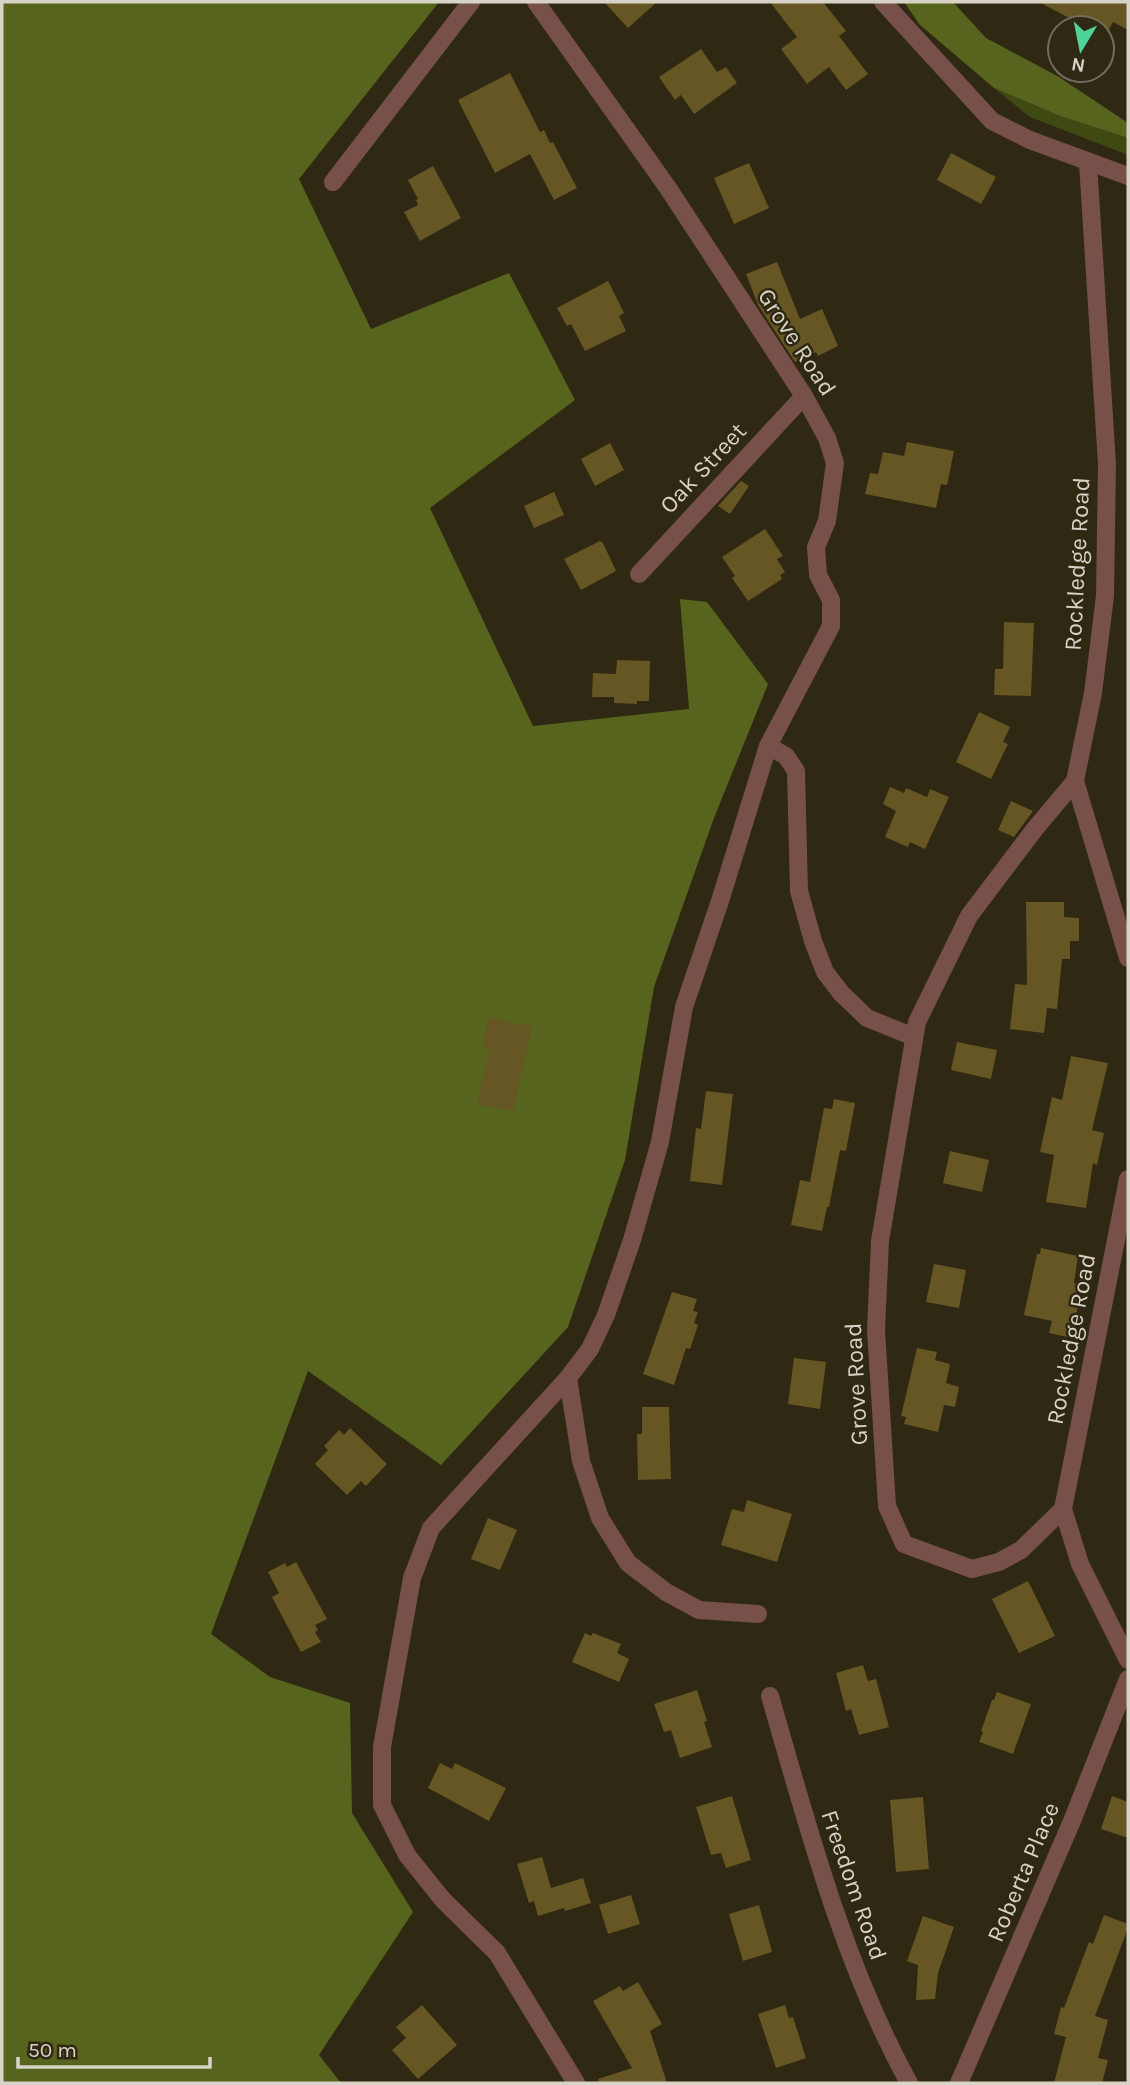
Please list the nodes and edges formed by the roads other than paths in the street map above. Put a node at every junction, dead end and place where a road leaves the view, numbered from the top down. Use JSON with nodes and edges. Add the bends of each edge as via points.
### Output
{"nodes":[{"id":1,"x":471,"y":2,"type":"edge"},
{"id":2,"x":536,"y":2,"type":"edge"},
{"id":3,"x":883,"y":2,"type":"edge"},
{"id":4,"x":1088,"y":163,"type":"junction"},
{"id":5,"x":1128,"y":176,"type":"edge"},
{"id":6,"x":333,"y":183,"type":"dead end"},
{"id":7,"x":804,"y":396,"type":"junction"},
{"id":8,"x":639,"y":574,"type":"dead end"},
{"id":9,"x":768,"y":746,"type":"junction"},
{"id":10,"x":1075,"y":781,"type":"junction"},
{"id":11,"x":1128,"y":958,"type":"edge"},
{"id":12,"x":914,"y":1037,"type":"junction"},
{"id":13,"x":1128,"y":1179,"type":"edge"},
{"id":14,"x":568,"y":1378,"type":"junction"},
{"id":15,"x":1063,"y":1509,"type":"junction"},
{"id":16,"x":758,"y":1614,"type":"dead end"},
{"id":17,"x":1128,"y":1660,"type":"edge"},
{"id":18,"x":1128,"y":1679,"type":"edge"},
{"id":19,"x":770,"y":1696,"type":"dead end"},
{"id":20,"x":576,"y":2083,"type":"edge"},
{"id":21,"x":909,"y":2083,"type":"edge"},
{"id":22,"x":959,"y":2083,"type":"edge"}],
"edges":[{"from":1,"to":6,"type":"street"},
{"from":2,"to":7,"type":"street","name":"Grove Road","via":[[668,188]]},
{"from":3,"to":4,"type":"street","via":[[992,121]]},
{"from":4,"to":5,"type":"street"},
{"from":4,"to":10,"type":"street","name":"Rockledge Road","via":[[1107,464],[1105,596],[1093,693]]},
{"from":7,"to":8,"type":"street","name":"Oak Street"},
{"from":7,"to":9,"type":"street","name":"Grove Road","via":[[835,463],[827,521],[816,547],[818,575],[831,600],[831,626]]},
{"from":9,"to":12,"type":"street","via":[[786,757],[796,771],[799,891],[825,972],[867,1018]]},
{"from":9,"to":14,"type":"street","name":"Grove Road","via":[[684,1007],[660,1142],[632,1240],[606,1315],[590,1349]]},
{"from":10,"to":11,"type":"street","name":"Rockledge Road"},
{"from":10,"to":12,"type":"street","name":"Grove Road","via":[[969,916]]},
{"from":12,"to":15,"type":"street","name":"Grove Road","via":[[880,1241],[876,1330],[887,1506],[904,1544],[972,1569],[999,1562],[1021,1549]]},
{"from":13,"to":15,"type":"street","name":"Rockledge Road"},
{"from":14,"to":16,"type":"street","via":[[581,1461],[600,1518],[628,1563],[699,1610]]},
{"from":14,"to":20,"type":"street","name":"Grove Road","via":[[431,1528],[412,1578],[382,1747],[382,1805],[407,1854],[428,1882],[497,1953]]},
{"from":15,"to":17,"type":"street","via":[[1080,1564]]},
{"from":18,"to":22,"type":"street","name":"Roberta Place"},
{"from":19,"to":21,"type":"street","name":"Freedom Road","via":[[843,1935],[879,2025]]}]}
